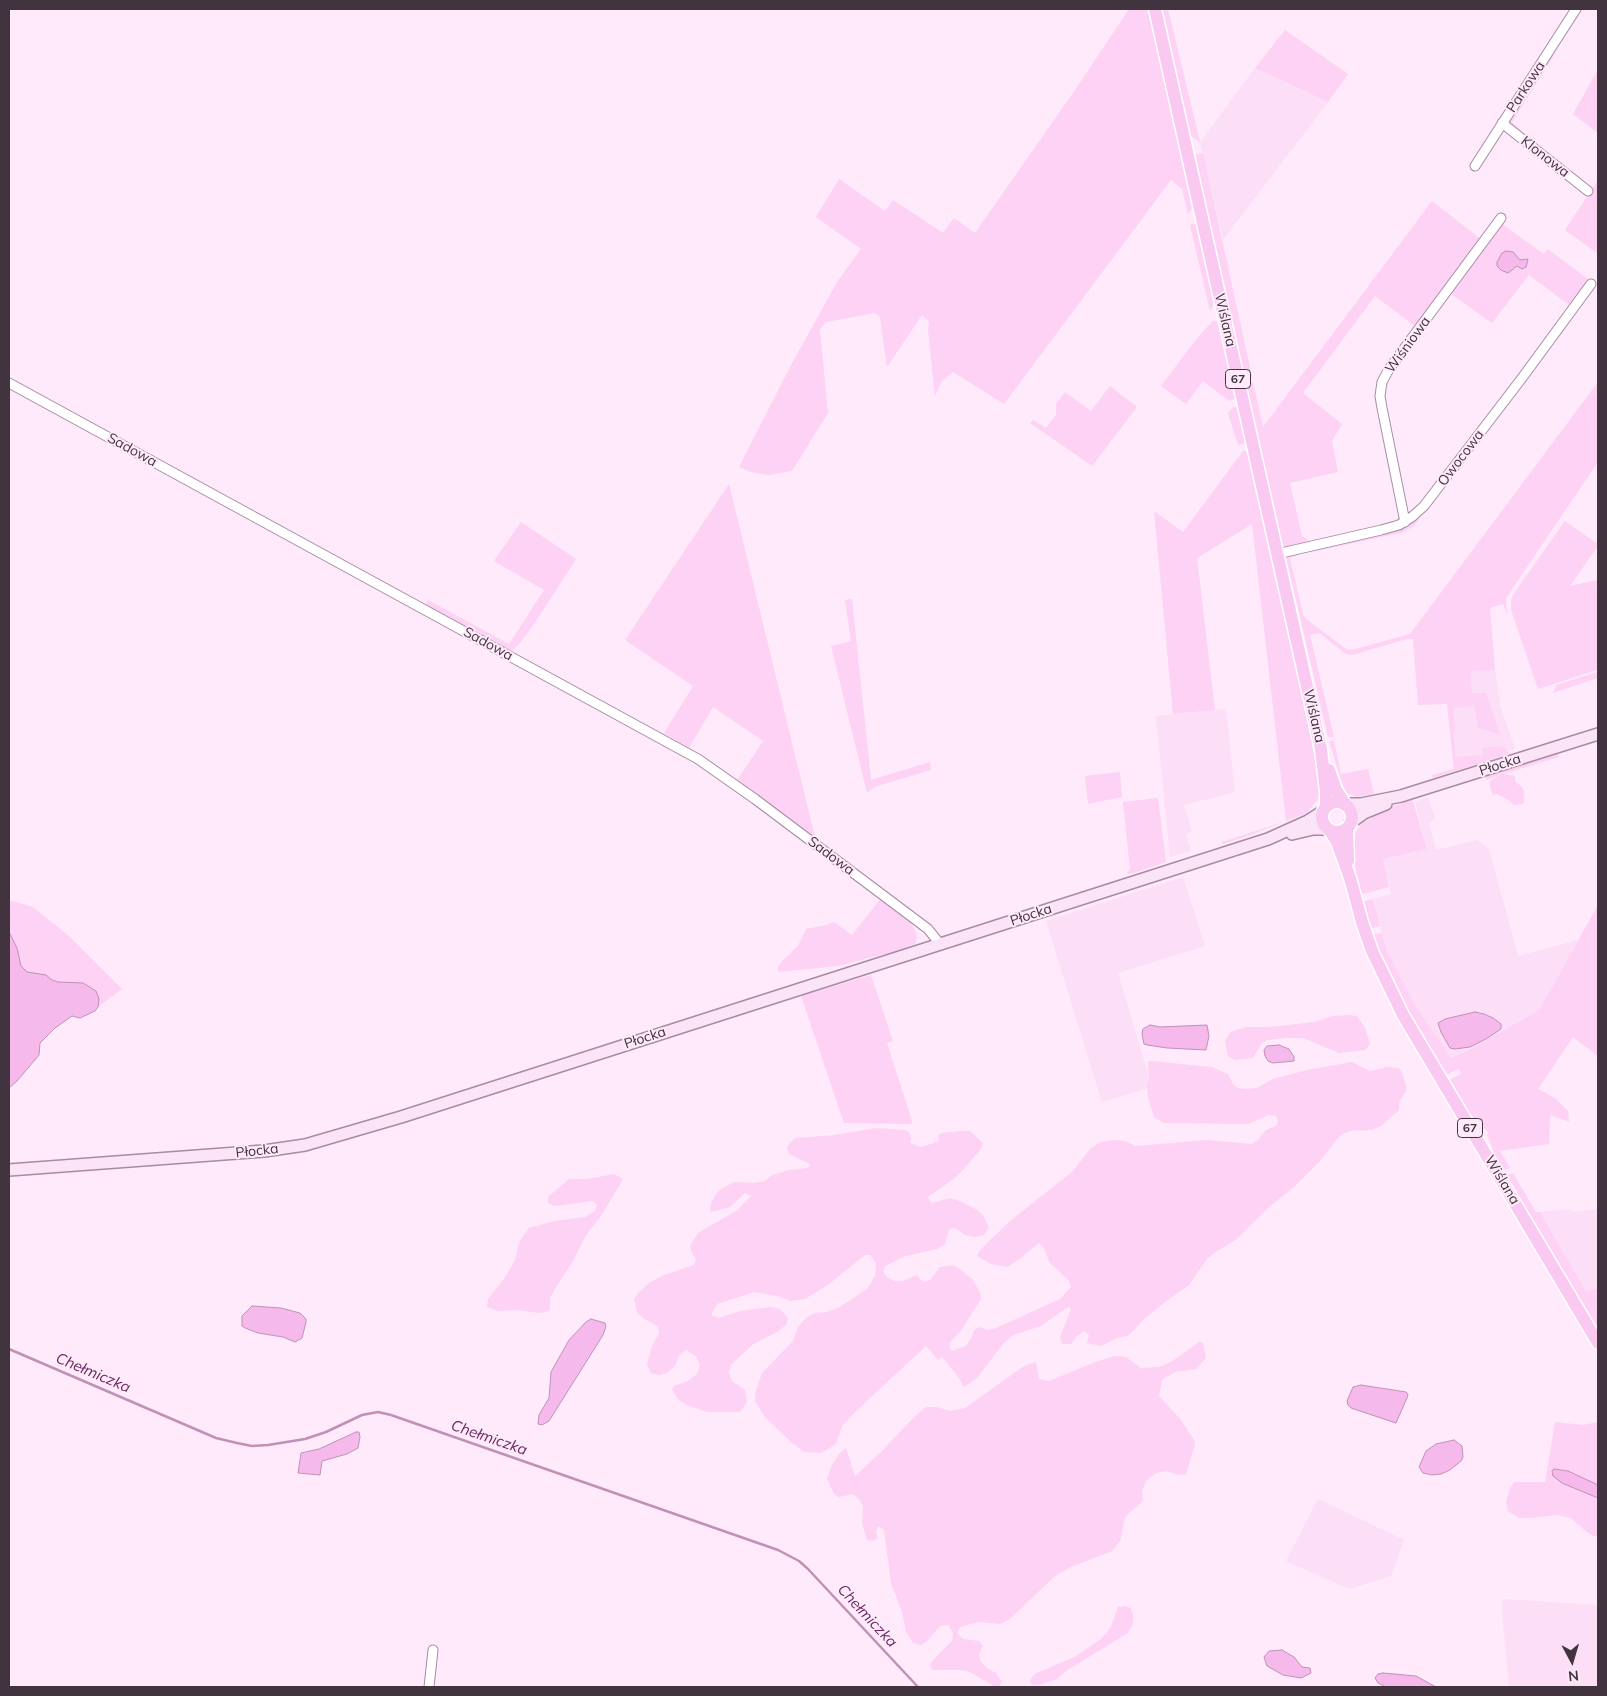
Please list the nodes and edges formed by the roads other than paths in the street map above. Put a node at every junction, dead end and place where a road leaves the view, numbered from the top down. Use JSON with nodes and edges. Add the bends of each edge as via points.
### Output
{"nodes":[{"id":1,"x":1155,"y":9,"type":"edge"},
{"id":2,"x":1576,"y":9,"type":"edge"},
{"id":3,"x":1502,"y":124,"type":"junction"},
{"id":4,"x":1475,"y":166,"type":"dead end"},
{"id":5,"x":1588,"y":190,"type":"dead end"},
{"id":6,"x":1501,"y":218,"type":"dead end"},
{"id":7,"x":1591,"y":284,"type":"dead end"},
{"id":8,"x":9,"y":383,"type":"edge"},
{"id":9,"x":1405,"y":522,"type":"junction"},
{"id":10,"x":1277,"y":554,"type":"junction"},
{"id":11,"x":1598,"y":734,"type":"edge"},
{"id":12,"x":1321,"y":749,"type":"junction"},
{"id":13,"x":1401,"y":796,"type":"junction"},
{"id":14,"x":1345,"y":804,"type":"junction"},
{"id":15,"x":1324,"y":809,"type":"junction"},
{"id":16,"x":1349,"y":825,"type":"junction"},
{"id":17,"x":1329,"y":829,"type":"junction"},
{"id":18,"x":1268,"y":839,"type":"junction"},
{"id":19,"x":1350,"y":878,"type":"junction"},
{"id":20,"x":940,"y":944,"type":"junction"},
{"id":21,"x":9,"y":1170,"type":"edge"},
{"id":22,"x":1598,"y":1343,"type":"edge"},
{"id":23,"x":433,"y":1650,"type":"dead end"},
{"id":24,"x":429,"y":1687,"type":"edge"}],
"edges":[{"from":1,"to":10,"type":"main road","name":"Wiślana","number":"67"},
{"from":2,"to":3,"type":"street","name":"Parkowa"},
{"from":3,"to":4,"type":"street","name":"Parkowa"},
{"from":3,"to":5,"type":"street","name":"Klonowa"},
{"from":6,"to":9,"type":"street","name":"Wiśniowa","via":[[1382,382],[1380,396]]},
{"from":7,"to":9,"type":"street","name":"Owocowa","via":[[1424,506]]},
{"from":8,"to":20,"type":"street","name":"Sadowa","via":[[704,762],[928,928]]},
{"from":9,"to":10,"type":"street","name":"Owocowa"},
{"from":10,"to":12,"type":"main road","name":"Wiślana","number":"67"},
{"from":11,"to":13,"type":"main road","name":"Płocka"},
{"from":12,"to":14,"type":"main road","name":"Wiślana","number":"67","via":[[1336,790]]},
{"from":12,"to":15,"type":"main road","name":"Wiślana","number":"67","via":[[1326,792]]},
{"from":13,"to":14,"type":"main road","name":"Płocka"},
{"from":13,"to":16,"type":"main road","name":"Płocka","via":[[1364,813]]},
{"from":14,"to":15,"type":"main road","via":[[1335,802]]},
{"from":14,"to":16,"type":"main road","number":"67","via":[[1351,813]]},
{"from":15,"to":17,"type":"main road","number":"67","via":[[1323,822]]},
{"from":15,"to":18,"type":"main road","name":"Płocka","via":[[1310,820]]},
{"from":16,"to":17,"type":"main road","via":[[1338,832]]},
{"from":16,"to":19,"type":"main road","name":"Wiślana","number":"67","via":[[1346,840]]},
{"from":17,"to":18,"type":"main road","name":"Płocka","via":[[1313,829]]},
{"from":17,"to":19,"type":"main road","name":"Wiślana","number":"67"},
{"from":18,"to":20,"type":"main road","name":"Płocka"},
{"from":19,"to":22,"type":"main road","name":"Wiślana","number":"67","via":[[1372,950],[1403,1015]]},
{"from":20,"to":21,"type":"main road","name":"Płocka","via":[[305,1145],[254,1152]]},
{"from":23,"to":24,"type":"street"}]}
